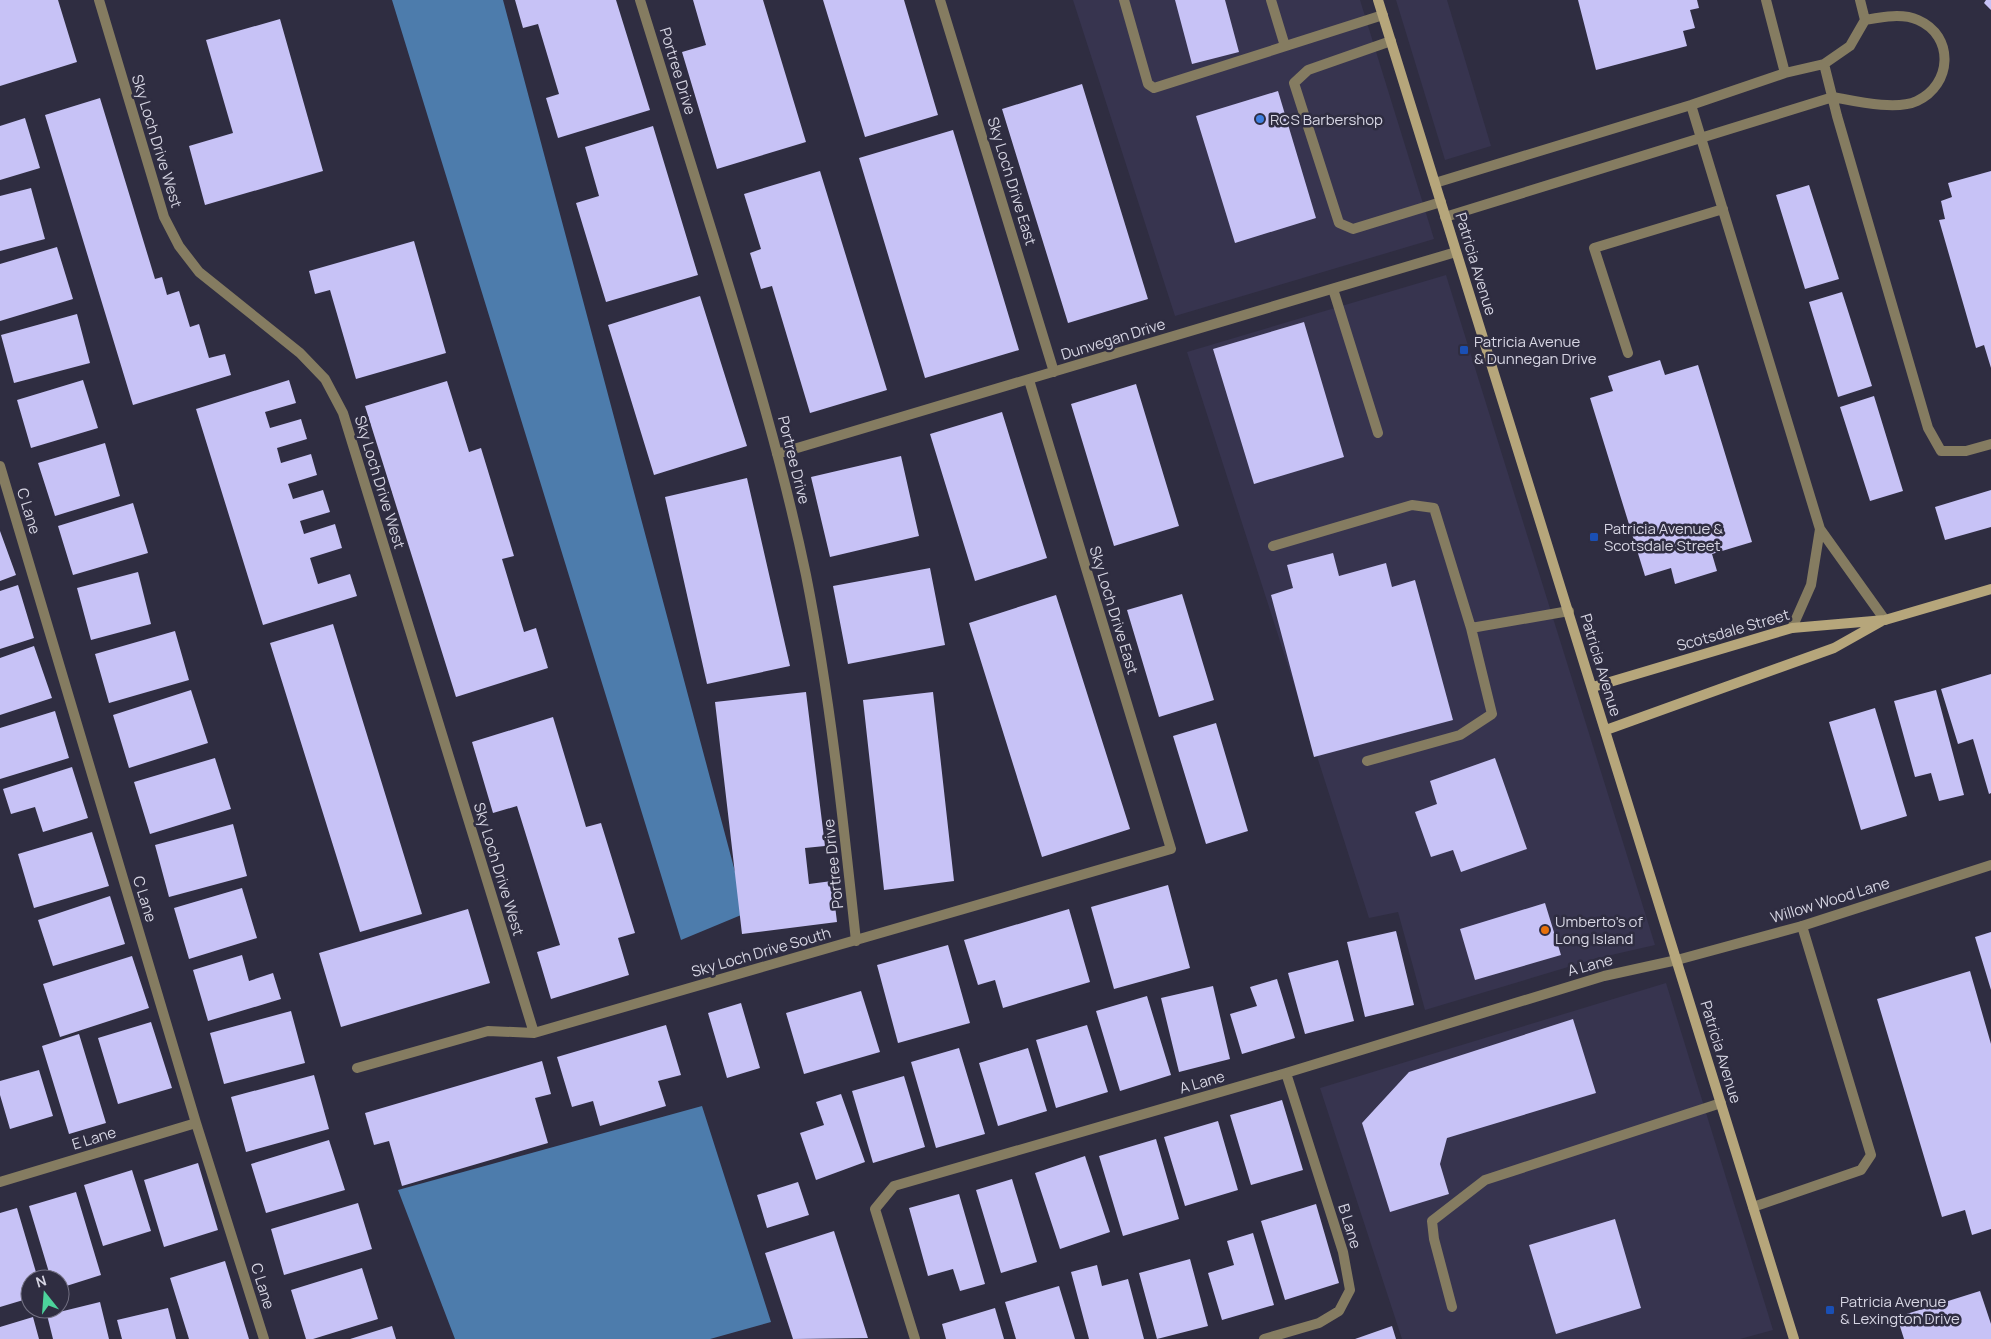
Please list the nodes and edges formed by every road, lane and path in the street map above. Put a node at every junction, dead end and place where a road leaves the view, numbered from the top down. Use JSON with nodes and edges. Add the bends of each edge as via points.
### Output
{"nodes":[{"id":1,"x":99,"y":0,"type":"edge"},
{"id":2,"x":640,"y":0,"type":"edge"},
{"id":3,"x":940,"y":0,"type":"edge"},
{"id":4,"x":1124,"y":0,"type":"edge"},
{"id":5,"x":1270,"y":0,"type":"edge"},
{"id":6,"x":1378,"y":0,"type":"edge"},
{"id":7,"x":1766,"y":0,"type":"edge"},
{"id":8,"x":1860,"y":0,"type":"edge"},
{"id":9,"x":1383,"y":16,"type":"junction"},
{"id":10,"x":1865,"y":20,"type":"junction"},
{"id":11,"x":1391,"y":41,"type":"junction"},
{"id":12,"x":1285,"y":46,"type":"junction"},
{"id":13,"x":1824,"y":64,"type":"junction"},
{"id":14,"x":1785,"y":73,"type":"junction"},
{"id":15,"x":1833,"y":98,"type":"junction"},
{"id":16,"x":1691,"y":104,"type":"junction"},
{"id":17,"x":1702,"y":139,"type":"junction"},
{"id":18,"x":1435,"y":183,"type":"junction"},
{"id":19,"x":1441,"y":202,"type":"junction"},
{"id":20,"x":1723,"y":209,"type":"junction"},
{"id":21,"x":1445,"y":217,"type":"junction"},
{"id":22,"x":1456,"y":252,"type":"junction"},
{"id":23,"x":1333,"y":289,"type":"junction"},
{"id":24,"x":1628,"y":353,"type":"dead end"},
{"id":25,"x":1054,"y":372,"type":"junction"},
{"id":26,"x":1029,"y":380,"type":"junction"},
{"id":27,"x":1378,"y":433,"type":"dead end"},
{"id":28,"x":1991,"y":444,"type":"edge"},
{"id":29,"x":778,"y":454,"type":"junction"},
{"id":30,"x":0,"y":466,"type":"edge"},
{"id":31,"x":1820,"y":529,"type":"junction"},
{"id":32,"x":1272,"y":546,"type":"dead end"},
{"id":33,"x":1991,"y":588,"type":"edge"},
{"id":34,"x":1569,"y":611,"type":"junction"},
{"id":35,"x":1885,"y":620,"type":"junction"},
{"id":36,"x":1471,"y":628,"type":"junction"},
{"id":37,"x":1792,"y":628,"type":"junction"},
{"id":38,"x":1593,"y":687,"type":"junction"},
{"id":39,"x":1606,"y":730,"type":"junction"},
{"id":40,"x":1367,"y":761,"type":"dead end"},
{"id":41,"x":1171,"y":849,"type":"joint"},
{"id":42,"x":1991,"y":865,"type":"edge"},
{"id":43,"x":1802,"y":926,"type":"junction"},
{"id":44,"x":856,"y":941,"type":"junction"},
{"id":45,"x":1677,"y":960,"type":"junction"},
{"id":46,"x":534,"y":1033,"type":"junction"},
{"id":47,"x":357,"y":1068,"type":"dead end"},
{"id":48,"x":1286,"y":1073,"type":"junction"},
{"id":49,"x":1721,"y":1103,"type":"junction"},
{"id":50,"x":196,"y":1123,"type":"junction"},
{"id":51,"x":0,"y":1182,"type":"edge"},
{"id":52,"x":1753,"y":1207,"type":"junction"},
{"id":53,"x":1452,"y":1307,"type":"dead end"},
{"id":54,"x":264,"y":1339,"type":"edge"},
{"id":55,"x":915,"y":1339,"type":"edge"},
{"id":56,"x":1264,"y":1339,"type":"edge"},
{"id":57,"x":1794,"y":1339,"type":"edge"}],
"edges":[{"from":1,"to":46,"type":"street","name":"Sky Loch Drive West","via":[[164,217],[179,246],[199,272],[300,353],[325,379],[343,413]]},
{"from":2,"to":29,"type":"street","name":"Portree Drive"},
{"from":3,"to":25,"type":"street","name":"Sky Loch Drive East"},
{"from":4,"to":12,"type":"street","via":[[1148,84],[1154,88]]},
{"from":5,"to":12,"type":"street"},
{"from":6,"to":9,"type":"street","name":"Patricia Avenue"},
{"from":7,"to":14,"type":"street"},
{"from":8,"to":10,"type":"street"},
{"from":9,"to":11,"type":"street","name":"Patricia Avenue"},
{"from":9,"to":12,"type":"street"},
{"from":10,"to":13,"type":"street","via":[[1850,46]]},
{"from":10,"to":15,"type":"street","via":[[1893,16],[1918,20],[1934,30],[1943,45],[1942,78],[1933,91],[1916,102],[1894,105]]},
{"from":11,"to":18,"type":"street","name":"Patricia Avenue"},
{"from":11,"to":19,"type":"street","via":[[1308,70],[1294,83],[1339,224],[1353,229]]},
{"from":13,"to":14,"type":"street"},
{"from":13,"to":15,"type":"street"},
{"from":14,"to":16,"type":"street"},
{"from":15,"to":17,"type":"street"},
{"from":15,"to":28,"type":"street","via":[[1928,428],[1941,451],[1966,451]]},
{"from":16,"to":17,"type":"street"},
{"from":16,"to":18,"type":"street"},
{"from":17,"to":20,"type":"street"},
{"from":17,"to":21,"type":"street"},
{"from":18,"to":19,"type":"street","name":"Patricia Avenue"},
{"from":19,"to":21,"type":"street","name":"Patricia Avenue"},
{"from":20,"to":24,"type":"street","via":[[1594,248]]},
{"from":20,"to":31,"type":"street"},
{"from":21,"to":22,"type":"street","name":"Patricia Avenue"},
{"from":22,"to":23,"type":"street","name":"Dunvegan Drive"},
{"from":22,"to":34,"type":"street","name":"Patricia Avenue"},
{"from":23,"to":25,"type":"street","name":"Dunvegan Drive"},
{"from":23,"to":27,"type":"street"},
{"from":25,"to":26,"type":"street","name":"Dunvegan Drive"},
{"from":26,"to":29,"type":"street","name":"Dunvegan Drive"},
{"from":26,"to":41,"type":"street","name":"Sky Loch Drive East"},
{"from":29,"to":44,"type":"street","name":"Portree Drive","via":[[806,574],[825,679]]},
{"from":30,"to":50,"type":"street","name":"C Lane"},
{"from":31,"to":35,"type":"street"},
{"from":31,"to":37,"type":"street","via":[[1811,585]]},
{"from":32,"to":36,"type":"street","via":[[1412,505],[1434,508]]},
{"from":33,"to":35,"type":"street","name":"Scotsdale Street"},
{"from":34,"to":36,"type":"street"},
{"from":34,"to":38,"type":"street","name":"Patricia Avenue"},
{"from":35,"to":37,"type":"street","name":"Scotsdale Street"},
{"from":35,"to":39,"type":"street","name":"Scotsdale Street","via":[[1834,648]]},
{"from":36,"to":40,"type":"street","via":[[1492,714],[1460,735]]},
{"from":37,"to":38,"type":"street","name":"Scotsdale Street"},
{"from":38,"to":39,"type":"street","name":"Patricia Avenue"},
{"from":39,"to":45,"type":"street","name":"Patricia Avenue"},
{"from":41,"to":44,"type":"street","name":"Sky Loch Drive South"},
{"from":42,"to":43,"type":"street","name":"Willow Wood Lane"},
{"from":43,"to":45,"type":"street","name":"Willow Wood Lane"},
{"from":43,"to":52,"type":"street","via":[[1871,1155],[1861,1170]]},
{"from":44,"to":46,"type":"street","name":"Sky Loch Drive South"},
{"from":45,"to":48,"type":"street","name":"A Lane","via":[[1604,976]]},
{"from":45,"to":49,"type":"street","name":"Patricia Avenue"},
{"from":46,"to":47,"type":"street","name":"Sky Loch Drive South","via":[[488,1031]]},
{"from":48,"to":55,"type":"street","name":"A Lane","via":[[894,1186],[875,1209]]},
{"from":48,"to":56,"type":"street","name":"B Lane","via":[[1343,1252],[1350,1290],[1339,1311],[1319,1323]]},
{"from":49,"to":52,"type":"street","name":"Patricia Avenue"},
{"from":49,"to":53,"type":"street","via":[[1485,1180],[1432,1221]]},
{"from":50,"to":51,"type":"street","name":"E Lane"},
{"from":50,"to":54,"type":"street","name":"C Lane"},
{"from":52,"to":57,"type":"street","name":"Patricia Avenue"}]}
